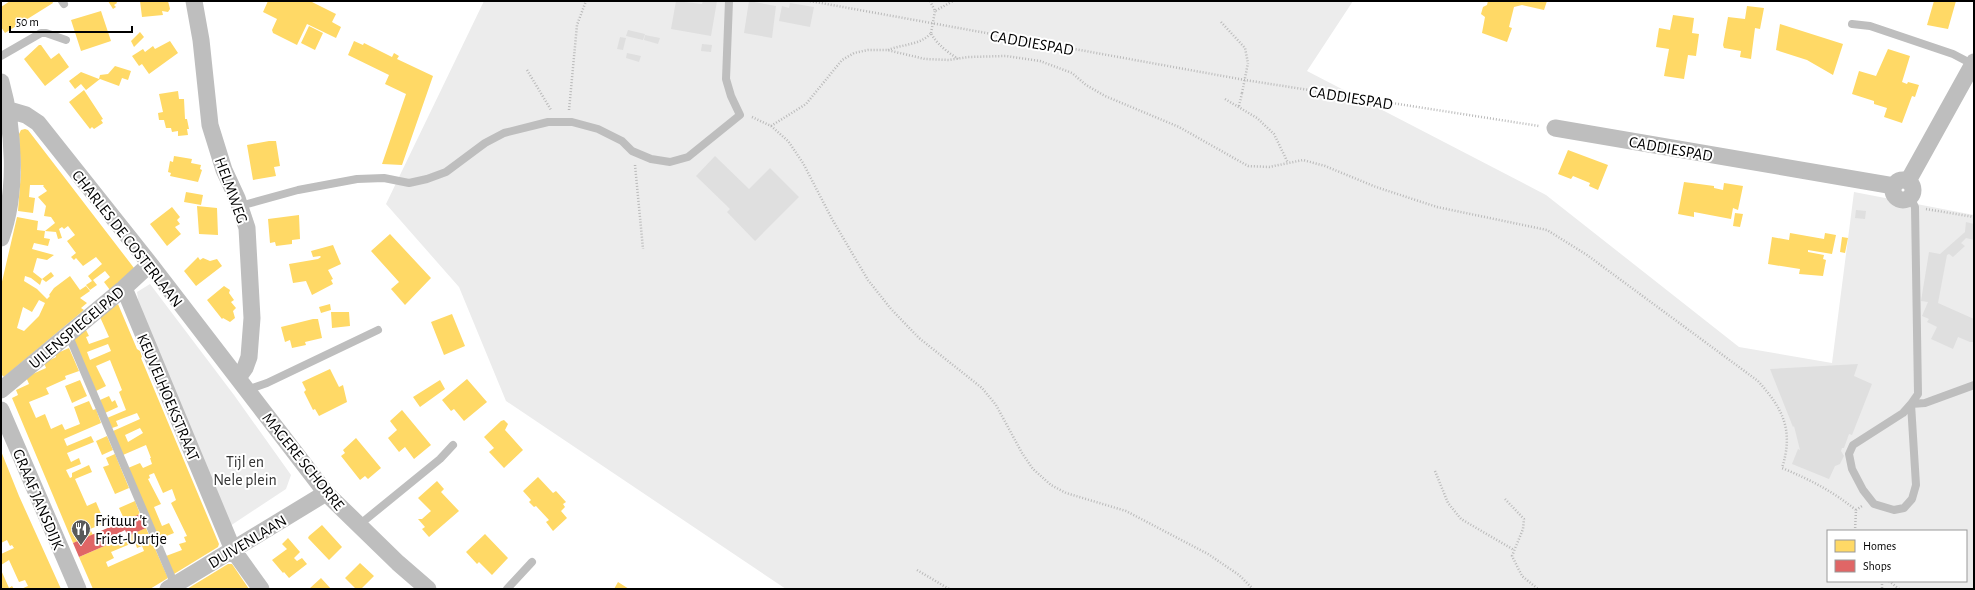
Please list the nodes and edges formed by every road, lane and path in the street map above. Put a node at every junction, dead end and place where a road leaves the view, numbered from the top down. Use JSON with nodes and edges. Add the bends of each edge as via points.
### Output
{"nodes":[{"id":1,"x":194,"y":1,"type":"edge"},
{"id":2,"x":586,"y":1,"type":"edge"},
{"id":3,"x":729,"y":1,"type":"edge"},
{"id":4,"x":810,"y":1,"type":"edge"},
{"id":5,"x":930,"y":1,"type":"edge"},
{"id":6,"x":954,"y":1,"type":"edge"},
{"id":7,"x":935,"y":11,"type":"junction"},
{"id":8,"x":1220,"y":22,"type":"dead end"},
{"id":9,"x":933,"y":24,"type":"junction"},
{"id":10,"x":1852,"y":24,"type":"dead end"},
{"id":11,"x":931,"y":33,"type":"junction"},
{"id":12,"x":66,"y":40,"type":"dead end"},
{"id":13,"x":887,"y":50,"type":"junction"},
{"id":14,"x":1,"y":56,"type":"edge"},
{"id":15,"x":958,"y":59,"type":"junction"},
{"id":16,"x":1974,"y":63,"type":"edge"},
{"id":17,"x":527,"y":70,"type":"dead end"},
{"id":18,"x":1245,"y":80,"type":"junction"},
{"id":19,"x":1,"y":82,"type":"edge"},
{"id":20,"x":1225,"y":99,"type":"dead end"},
{"id":21,"x":1239,"y":106,"type":"junction"},
{"id":22,"x":9,"y":110,"type":"junction"},
{"id":23,"x":740,"y":115,"type":"junction"},
{"id":24,"x":559,"y":122,"type":"junction"},
{"id":25,"x":568,"y":122,"type":"junction"},
{"id":26,"x":771,"y":126,"type":"junction"},
{"id":27,"x":1555,"y":128,"type":"joint"},
{"id":28,"x":632,"y":151,"type":"junction"},
{"id":29,"x":1288,"y":163,"type":"junction"},
{"id":30,"x":1901,"y":183,"type":"junction"},
{"id":31,"x":1913,"y":202,"type":"junction"},
{"id":32,"x":240,"y":206,"type":"junction"},
{"id":33,"x":1974,"y":217,"type":"edge"},
{"id":34,"x":1,"y":238,"type":"edge"},
{"id":35,"x":643,"y":249,"type":"dead end"},
{"id":36,"x":150,"y":264,"type":"junction"},
{"id":37,"x":124,"y":288,"type":"junction"},
{"id":38,"x":378,"y":330,"type":"dead end"},
{"id":39,"x":66,"y":334,"type":"junction"},
{"id":40,"x":242,"y":384,"type":"junction"},
{"id":41,"x":1974,"y":385,"type":"edge"},
{"id":42,"x":1,"y":390,"type":"edge"},
{"id":43,"x":1911,"y":404,"type":"junction"},
{"id":44,"x":1,"y":410,"type":"edge"},
{"id":45,"x":453,"y":445,"type":"dead end"},
{"id":46,"x":1435,"y":471,"type":"dead end"},
{"id":47,"x":326,"y":493,"type":"junction"},
{"id":48,"x":1505,"y":499,"type":"dead end"},
{"id":49,"x":1870,"y":499,"type":"junction"},
{"id":50,"x":1856,"y":510,"type":"junction"},
{"id":51,"x":359,"y":525,"type":"junction"},
{"id":52,"x":1855,"y":530,"type":"edge"},
{"id":53,"x":233,"y":550,"type":"junction"},
{"id":54,"x":1514,"y":550,"type":"junction"},
{"id":55,"x":532,"y":562,"type":"dead end"},
{"id":56,"x":917,"y":570,"type":"dead end"},
{"id":57,"x":1890,"y":582,"type":"edge"},
{"id":58,"x":172,"y":587,"type":"edge"},
{"id":59,"x":78,"y":589,"type":"edge"},
{"id":60,"x":261,"y":589,"type":"edge"},
{"id":61,"x":428,"y":589,"type":"edge"},
{"id":62,"x":507,"y":589,"type":"edge"},
{"id":63,"x":949,"y":589,"type":"edge"},
{"id":64,"x":1253,"y":589,"type":"edge"},
{"id":65,"x":1538,"y":589,"type":"edge"},
{"id":66,"x":1899,"y":589,"type":"edge"}],
"edges":[{"from":1,"to":32,"type":"street","name":"HELMWEG","via":[[210,125],[224,170]]},
{"from":2,"to":25,"type":"path","via":[[577,25]]},
{"from":3,"to":23,"type":"lane","via":[[726,79]]},
{"from":4,"to":9,"type":"path","name":"CADDIESPAD"},
{"from":5,"to":7,"type":"path"},
{"from":6,"to":7,"type":"path"},
{"from":7,"to":9,"type":"path","bridge":true},
{"from":8,"to":18,"type":"path","bridge":true,"via":[[1245,48],[1248,63]]},
{"from":9,"to":11,"type":"path","bridge":true},
{"from":9,"to":18,"type":"path","name":"CADDIESPAD"},
{"from":10,"to":16,"type":"lane","via":[[1870,26]]},
{"from":11,"to":13,"type":"path","via":[[918,43],[903,44]]},
{"from":11,"to":15,"type":"path","via":[[944,49]]},
{"from":12,"to":14,"type":"lane","via":[[41,33]]},
{"from":13,"to":15,"type":"path","via":[[925,59]]},
{"from":13,"to":26,"type":"path","via":[[854,53],[842,60],[806,104]]},
{"from":15,"to":29,"type":"path","via":[[1006,56],[1040,61],[1072,73],[1105,96],[1179,127],[1248,166],[1269,168]]},
{"from":16,"to":30,"type":"street"},
{"from":17,"to":24,"type":"path"},
{"from":18,"to":21,"type":"path","bridge":true},
{"from":18,"to":27,"type":"path","name":"CADDIESPAD"},
{"from":19,"to":22,"type":"street"},
{"from":20,"to":21,"type":"path"},
{"from":21,"to":29,"type":"path","via":[[1274,134]]},
{"from":22,"to":34,"type":"street","via":[[11,186],[8,219]]},
{"from":22,"to":36,"type":"street","name":"CHARLES DE COSTERLAAN","via":[[26,115],[38,123]]},
{"from":23,"to":26,"type":"path","via":[[752,117]]},
{"from":23,"to":28,"type":"lane","via":[[688,157],[670,162],[651,159]]},
{"from":24,"to":25,"type":"lane"},
{"from":24,"to":32,"type":"lane","via":[[548,122],[504,133],[485,143],[446,172],[427,179],[409,183],[384,178],[357,179],[298,190]]},
{"from":25,"to":28,"type":"lane","via":[[598,129],[622,142]]},
{"from":26,"to":64,"type":"path","via":[[788,141],[803,163],[868,280],[919,338],[982,388],[996,405],[1033,469],[1066,493],[1126,511],[1208,554],[1239,575]]},
{"from":27,"to":30,"type":"street","name":"CADDIESPAD"},
{"from":28,"to":35,"type":"path"},
{"from":29,"to":50,"type":"path","via":[[1303,160],[1437,206],[1547,230],[1587,255],[1758,380],[1775,400],[1786,423],[1782,468],[1815,482]]},
{"from":30,"to":31,"type":"street","via":[[1913,188]]},
{"from":31,"to":33,"type":"path"},
{"from":31,"to":43,"type":"lane","via":[[1918,394]]},
{"from":32,"to":40,"type":"street","name":"HELMWEG","via":[[247,228],[252,318],[249,357]]},
{"from":36,"to":37,"type":"street","name":"UILENSPIEGELPAD"},
{"from":36,"to":40,"type":"street","name":"CHARLES DE COSTERLAAN"},
{"from":37,"to":39,"type":"street","name":"UILENSPIEGELPAD"},
{"from":37,"to":53,"type":"street","name":"KEUVELHOEKSTRAAT"},
{"from":38,"to":40,"type":"lane","via":[[267,383]]},
{"from":39,"to":42,"type":"street","name":"UILENSPIEGELPAD"},
{"from":39,"to":58,"type":"lane"},
{"from":40,"to":47,"type":"street","name":"MAGERE SCHORRE"},
{"from":41,"to":43,"type":"lane","via":[[1925,403]]},
{"from":43,"to":49,"type":"lane","via":[[1903,413],[1853,445],[1849,454],[1852,469]]},
{"from":43,"to":49,"type":"lane","via":[[1916,485],[1912,499],[1904,508],[1894,510],[1874,504]]},
{"from":44,"to":59,"type":"street","name":"GRAAF JANSDIJK"},
{"from":45,"to":51,"type":"lane","via":[[440,459]]},
{"from":46,"to":54,"type":"path","via":[[1448,503],[1461,519]]},
{"from":47,"to":51,"type":"street","name":"MAGERE SCHORRE"},
{"from":47,"to":53,"type":"street","name":"DUIVENLAAN"},
{"from":48,"to":54,"type":"path","via":[[1524,519],[1523,529]]},
{"from":49,"to":50,"type":"path"},
{"from":50,"to":52,"type":"path"},
{"from":51,"to":61,"type":"street","name":"MAGERE SCHORRE"},
{"from":53,"to":58,"type":"street","name":"DUIVENLAAN"},
{"from":53,"to":60,"type":"street","name":"KEUVELHOEKSTRAAT"},
{"from":54,"to":65,"type":"path","via":[[1512,556],[1522,576]]},
{"from":55,"to":62,"type":"lane"},
{"from":56,"to":63,"type":"path"},
{"from":57,"to":66,"type":"path"}]}
